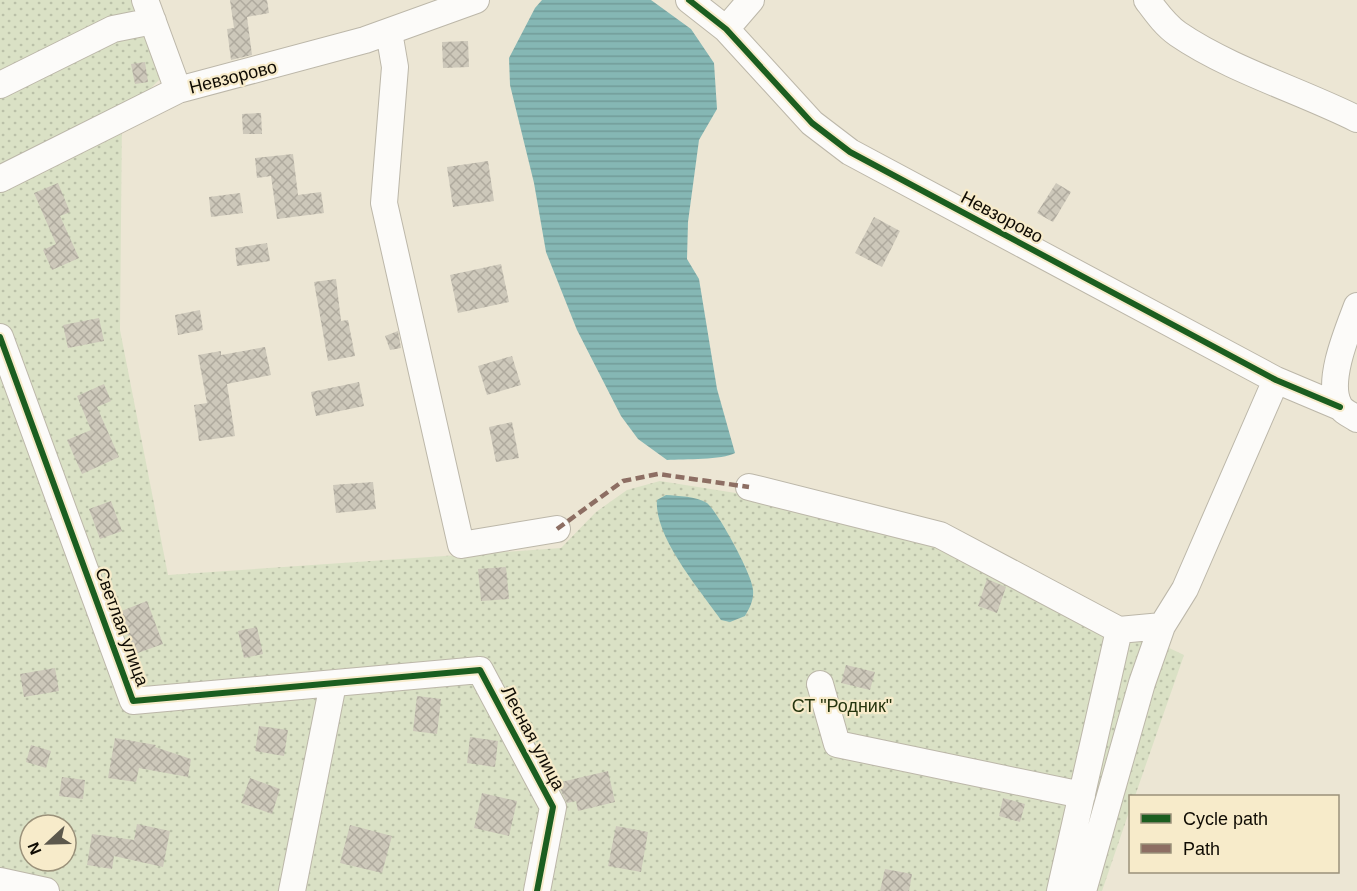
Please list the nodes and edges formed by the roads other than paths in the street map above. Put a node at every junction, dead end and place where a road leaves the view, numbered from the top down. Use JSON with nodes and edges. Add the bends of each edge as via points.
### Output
{"nodes":[{"id":1,"x":476,"y":0,"type":"edge"},
{"id":2,"x":689,"y":0,"type":"edge"},
{"id":3,"x":751,"y":0,"type":"edge"},
{"id":4,"x":1147,"y":0,"type":"edge"},
{"id":5,"x":149,"y":11,"type":"edge"},
{"id":6,"x":726,"y":29,"type":"junction"},
{"id":7,"x":389,"y":32,"type":"junction"},
{"id":8,"x":0,"y":85,"type":"edge"},
{"id":9,"x":178,"y":90,"type":"junction"},
{"id":10,"x":1357,"y":119,"type":"edge"},
{"id":11,"x":0,"y":179,"type":"edge"},
{"id":12,"x":1357,"y":306,"type":"edge"},
{"id":13,"x":0,"y":336,"type":"edge"},
{"id":14,"x":1276,"y":380,"type":"junction"},
{"id":15,"x":1348,"y":413,"type":"edge"},
{"id":16,"x":749,"y":487,"type":"dead end"},
{"id":17,"x":557,"y":529,"type":"dead end"},
{"id":18,"x":1162,"y":626,"type":"junction"},
{"id":19,"x":1119,"y":630,"type":"junction"},
{"id":20,"x":480,"y":670,"type":"joint"},
{"id":21,"x":333,"y":684,"type":"junction"},
{"id":22,"x":819,"y":684,"type":"dead end"},
{"id":23,"x":1082,"y":795,"type":"junction"},
{"id":24,"x":0,"y":881,"type":"edge"},
{"id":25,"x":46,"y":891,"type":"edge"},
{"id":26,"x":292,"y":891,"type":"edge"},
{"id":27,"x":537,"y":891,"type":"edge"},
{"id":28,"x":1060,"y":891,"type":"edge"},
{"id":29,"x":1083,"y":891,"type":"edge"}],
"edges":[{"from":1,"to":7,"type":"street","name":"Невзорово"},
{"from":2,"to":6,"type":"street","name":"Невзорово"},
{"from":3,"to":6,"type":"street"},
{"from":4,"to":10,"type":"street","via":[[1178,34],[1223,59]]},
{"from":5,"to":8,"type":"street"},
{"from":5,"to":9,"type":"street"},
{"from":6,"to":14,"type":"street","name":"Невзорово","via":[[812,123],[850,152]]},
{"from":7,"to":9,"type":"street","name":"Невзорово"},
{"from":7,"to":17,"type":"street","via":[[395,67],[384,203],[461,545]]},
{"from":9,"to":11,"type":"street","name":"Невзорово"},
{"from":12,"to":15,"type":"street","via":[[1336,374],[1335,394]]},
{"from":13,"to":21,"type":"street","name":"Светлая улица","via":[[133,701]]},
{"from":14,"to":15,"type":"street","name":"Невзорово"},
{"from":14,"to":18,"type":"street","via":[[1185,589]]},
{"from":16,"to":19,"type":"street","via":[[940,535]]},
{"from":18,"to":19,"type":"street"},
{"from":18,"to":29,"type":"street"},
{"from":19,"to":23,"type":"street"},
{"from":20,"to":21,"type":"street","name":"Светлая улица"},
{"from":20,"to":27,"type":"street","name":"Лесная улица","via":[[553,807]]},
{"from":21,"to":26,"type":"street"},
{"from":22,"to":23,"type":"street","via":[[837,744]]},
{"from":23,"to":28,"type":"street"},
{"from":24,"to":25,"type":"street"}]}
